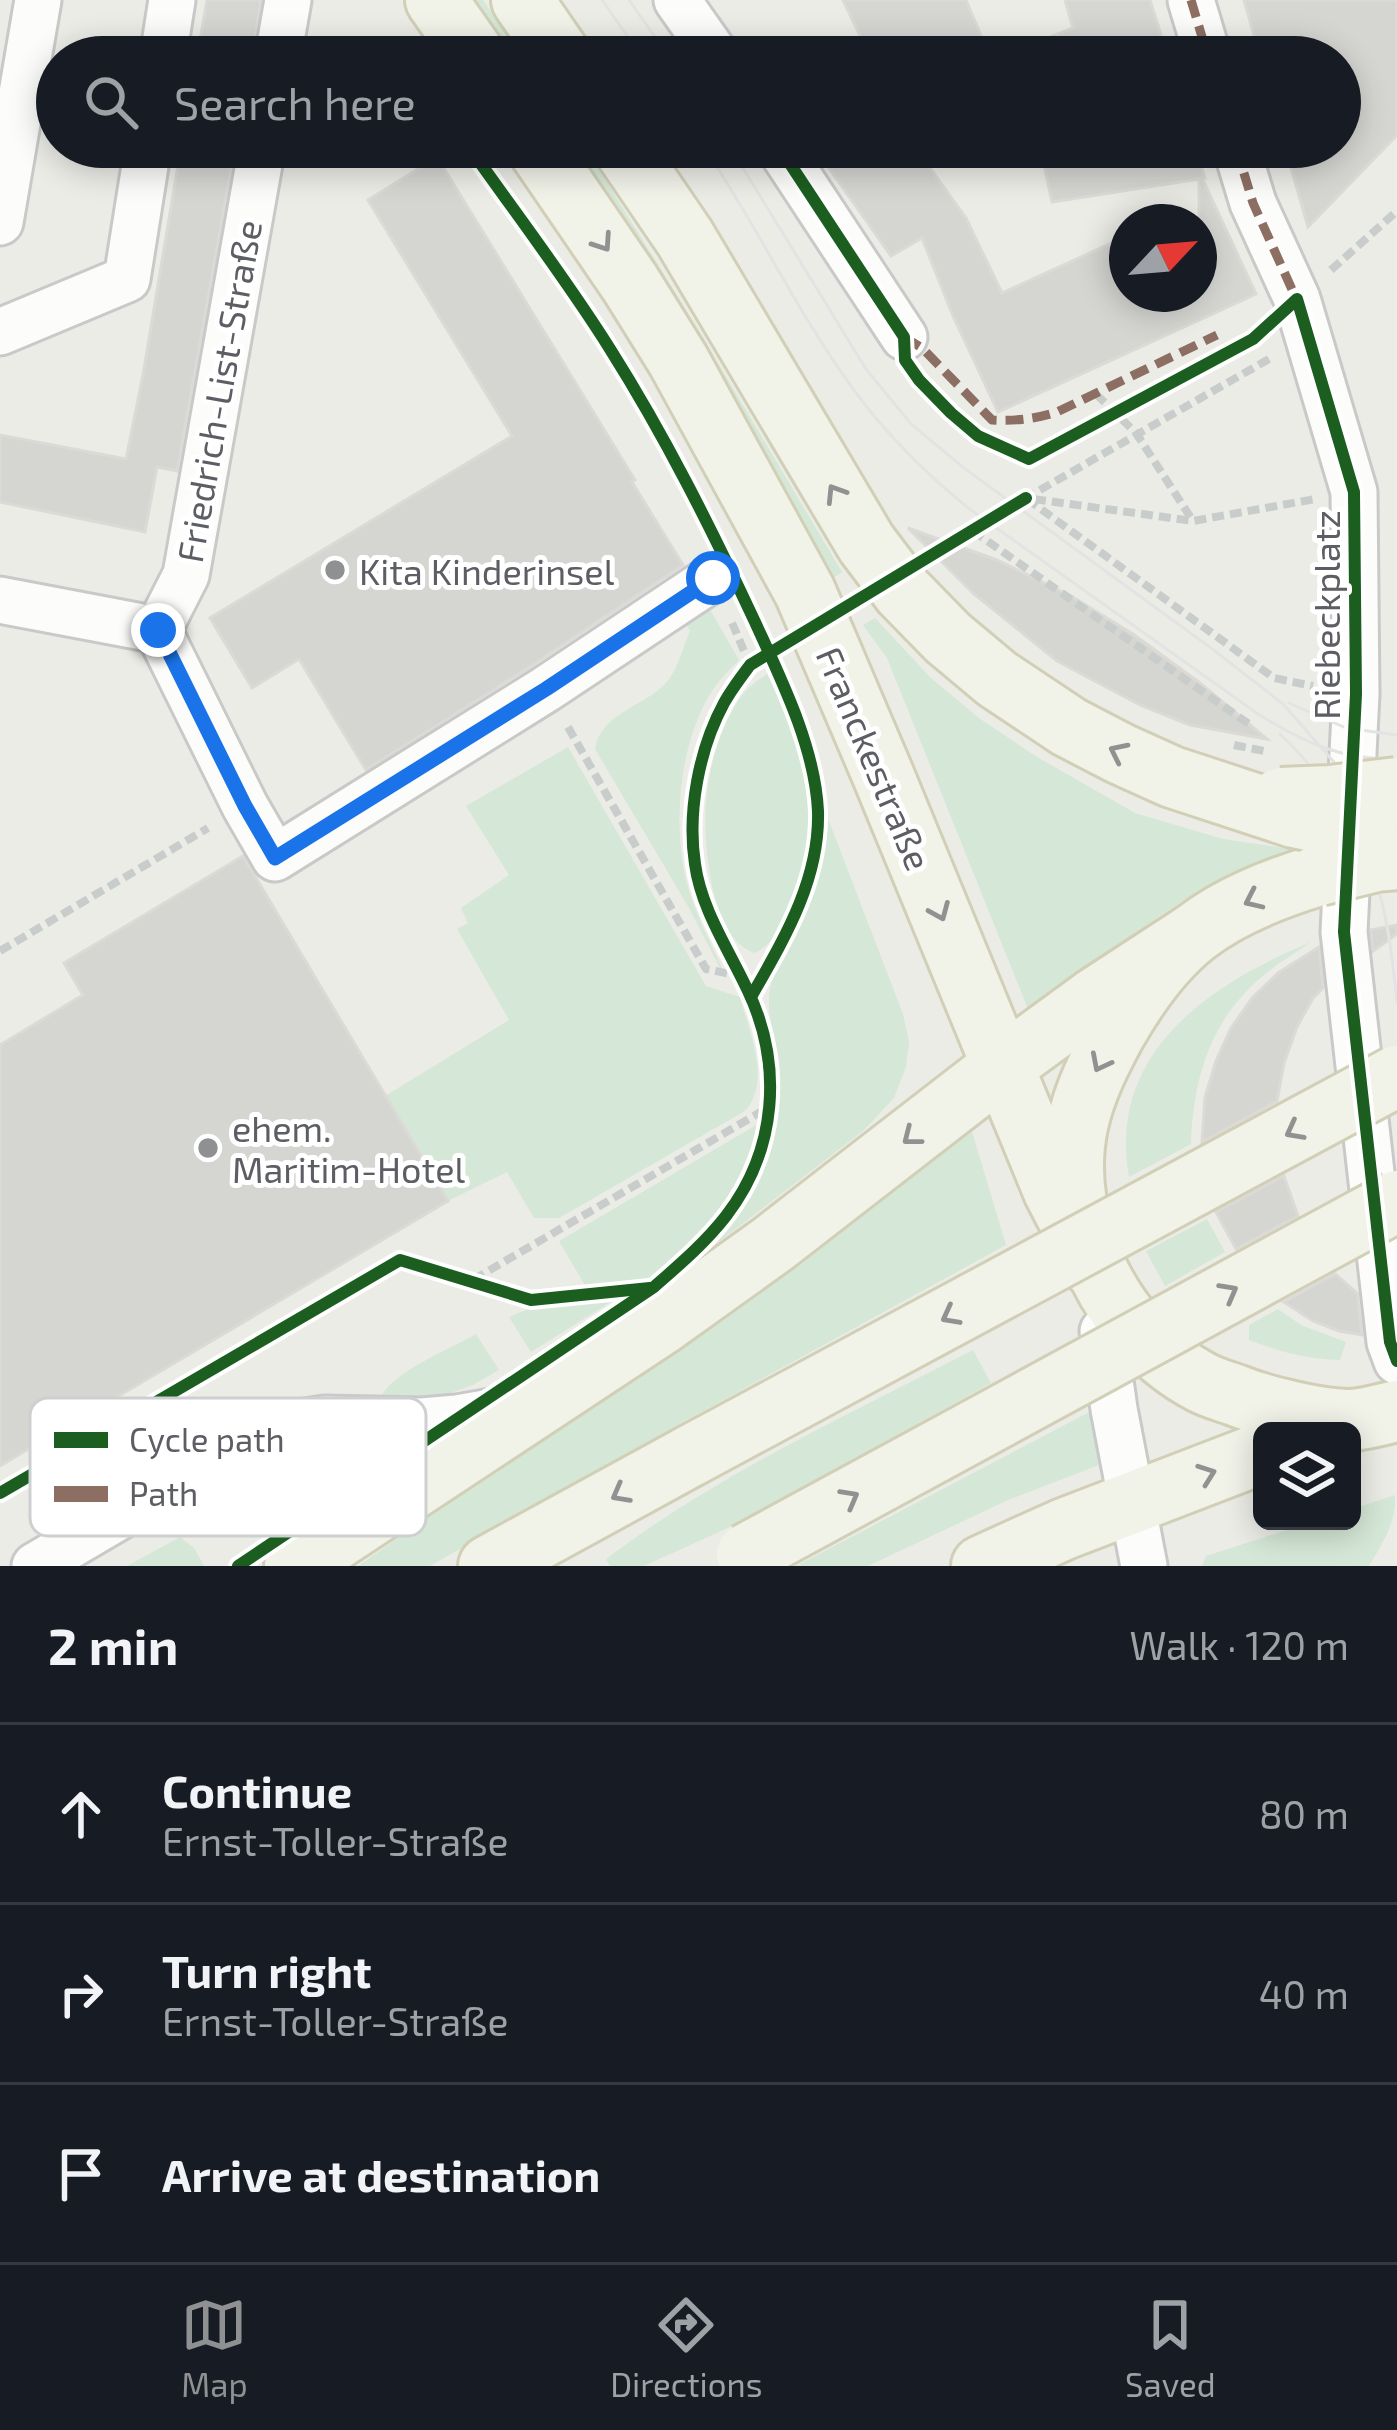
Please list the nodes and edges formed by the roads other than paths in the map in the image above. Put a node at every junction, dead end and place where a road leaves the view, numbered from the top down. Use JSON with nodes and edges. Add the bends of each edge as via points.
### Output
{"nodes":[{"id":1,"x":38,"y":0,"type":"edge"},
{"id":2,"x":172,"y":0,"type":"edge"},
{"id":3,"x":289,"y":0,"type":"edge"},
{"id":4,"x":436,"y":0,"type":"edge"},
{"id":5,"x":522,"y":0,"type":"edge"},
{"id":6,"x":677,"y":0,"type":"edge"},
{"id":7,"x":1191,"y":0,"type":"edge"},
{"id":8,"x":166,"y":36,"type":"edge"},
{"id":9,"x":282,"y":36,"type":"edge"},
{"id":10,"x":461,"y":36,"type":"edge"},
{"id":11,"x":547,"y":36,"type":"edge"},
{"id":12,"x":702,"y":36,"type":"edge"},
{"id":13,"x":1202,"y":36,"type":"edge"},
{"id":14,"x":145,"y":168,"type":"edge"},
{"id":15,"x":258,"y":168,"type":"edge"},
{"id":16,"x":551,"y":168,"type":"edge"},
{"id":17,"x":637,"y":168,"type":"edge"},
{"id":18,"x":793,"y":168,"type":"edge"},
{"id":19,"x":1242,"y":168,"type":"edge"},
{"id":20,"x":0,"y":222,"type":"edge"},
{"id":21,"x":0,"y":332,"type":"edge"},
{"id":22,"x":904,"y":338,"type":"dead end"},
{"id":23,"x":713,"y":578,"type":"dead end"},
{"id":24,"x":0,"y":599,"type":"edge"},
{"id":25,"x":158,"y":630,"type":"junction"},
{"id":26,"x":1397,"y":788,"type":"edge"},
{"id":27,"x":1267,"y":804,"type":"junction"},
{"id":28,"x":1397,"y":839,"type":"edge"},
{"id":29,"x":1397,"y":859,"type":"edge"},
{"id":30,"x":1192,"y":935,"type":"junction"},
{"id":31,"x":1004,"y":1065,"type":"junction"},
{"id":32,"x":1397,"y":1076,"type":"edge"},
{"id":33,"x":1397,"y":1201,"type":"edge"},
{"id":34,"x":1094,"y":1268,"type":"junction"},
{"id":35,"x":1397,"y":1361,"type":"edge"},
{"id":36,"x":540,"y":1403,"type":"junction"},
{"id":37,"x":426,"y":1419,"type":"edge"},
{"id":38,"x":1370,"y":1421,"type":"edge"},
{"id":39,"x":1253,"y":1456,"type":"edge"},
{"id":40,"x":426,"y":1479,"type":"edge"},
{"id":41,"x":1133,"y":1502,"type":"junction"},
{"id":42,"x":85,"y":1536,"type":"edge"},
{"id":43,"x":340,"y":1536,"type":"edge"},
{"id":44,"x":737,"y":1560,"type":"edge"},
{"id":45,"x":34,"y":1566,"type":"edge"},
{"id":46,"x":295,"y":1566,"type":"edge"},
{"id":47,"x":489,"y":1566,"type":"edge"},
{"id":48,"x":982,"y":1566,"type":"edge"},
{"id":49,"x":1144,"y":1566,"type":"edge"}],
"edges":[{"from":1,"to":20,"type":"street"},
{"from":2,"to":8,"type":"street"},
{"from":3,"to":9,"type":"street"},
{"from":4,"to":10,"type":"main road"},
{"from":5,"to":11,"type":"main road"},
{"from":6,"to":12,"type":"street"},
{"from":7,"to":13,"type":"street"},
{"from":14,"to":21,"type":"street","via":[[127,279]]},
{"from":15,"to":25,"type":"street","name":"Friedrich-List-Straße","via":[[186,575]]},
{"from":16,"to":31,"type":"main road","name":"Franckestraße","one_way":true,"via":[[678,360],[795,572]]},
{"from":27,"to":17,"type":"main road","one_way":true,"via":[[1172,777],[1069,727],[948,638],[866,542]]},
{"from":18,"to":22,"type":"street"},
{"from":19,"to":35,"type":"street","name":"Riebeckplatz","via":[[1297,299],[1354,492],[1356,712],[1344,932]]},
{"from":23,"to":25,"type":"street","via":[[275,858]]},
{"from":24,"to":25,"type":"street"},
{"from":26,"to":27,"type":"main road","bridge":true},
{"from":27,"to":28,"type":"main road","bridge":true},
{"from":29,"to":30,"type":"main road","one_way":true,"bridge":true,"via":[[1291,883]]},
{"from":30,"to":31,"type":"main road"},
{"from":30,"to":34,"type":"main road","one_way":true,"via":[[1129,1008],[1087,1088],[1074,1185]]},
{"from":31,"to":34,"type":"main road","name":"Franckestraße"},
{"from":31,"to":36,"type":"main road","one_way":true,"via":[[773,1244]]},
{"from":32,"to":47,"type":"main road","one_way":true,"bridge":true},
{"from":44,"to":33,"type":"main road","one_way":true,"bridge":true},
{"from":34,"to":38,"type":"main road","via":[[1141,1335],[1202,1382],[1295,1412]]},
{"from":34,"to":41,"type":"street"},
{"from":36,"to":37,"type":"street"},
{"from":36,"to":40,"type":"main road"},
{"from":41,"to":39,"type":"main road","one_way":true},
{"from":41,"to":48,"type":"main road"},
{"from":41,"to":49,"type":"street"},
{"from":42,"to":45,"type":"street"},
{"from":43,"to":46,"type":"main road"}]}
